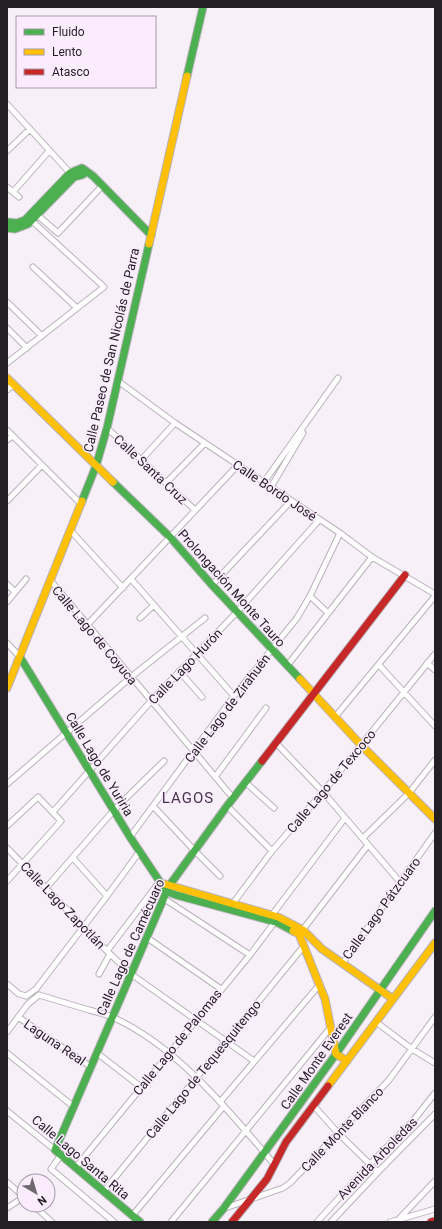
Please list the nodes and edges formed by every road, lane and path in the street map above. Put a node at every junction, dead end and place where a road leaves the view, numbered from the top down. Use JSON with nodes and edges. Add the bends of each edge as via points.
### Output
{"nodes":[{"id":1,"x":204,"y":7,"type":"edge"},
{"id":2,"x":8,"y":108,"type":"edge"},
{"id":3,"x":30,"y":130,"type":"junction"},
{"id":4,"x":7,"y":151,"type":"edge"},
{"id":5,"x":49,"y":151,"type":"junction"},
{"id":6,"x":72,"y":175,"type":"junction"},
{"id":7,"x":102,"y":186,"type":"junction"},
{"id":8,"x":7,"y":187,"type":"edge"},
{"id":9,"x":13,"y":192,"type":"junction"},
{"id":10,"x":19,"y":197,"type":"dead end"},
{"id":11,"x":34,"y":215,"type":"junction"},
{"id":12,"x":7,"y":222,"type":"edge"},
{"id":13,"x":7,"y":228,"type":"edge"},
{"id":14,"x":151,"y":235,"type":"junction"},
{"id":15,"x":33,"y":267,"type":"dead end"},
{"id":16,"x":7,"y":302,"type":"edge"},
{"id":17,"x":77,"y":308,"type":"junction"},
{"id":18,"x":7,"y":328,"type":"edge"},
{"id":19,"x":42,"y":336,"type":"junction"},
{"id":20,"x":27,"y":348,"type":"junction"},
{"id":21,"x":7,"y":363,"type":"edge"},
{"id":22,"x":7,"y":378,"type":"edge"},
{"id":23,"x":338,"y":378,"type":"dead end"},
{"id":24,"x":118,"y":381,"type":"junction"},
{"id":25,"x":14,"y":384,"type":"junction"},
{"id":26,"x":7,"y":390,"type":"edge"},
{"id":27,"x":175,"y":423,"type":"junction"},
{"id":28,"x":307,"y":423,"type":"junction"},
{"id":29,"x":107,"y":428,"type":"junction"},
{"id":30,"x":7,"y":430,"type":"edge"},
{"id":31,"x":13,"y":436,"type":"junction"},
{"id":32,"x":7,"y":440,"type":"edge"},
{"id":33,"x":205,"y":443,"type":"junction"},
{"id":34,"x":141,"y":460,"type":"junction"},
{"id":35,"x":42,"y":465,"type":"junction"},
{"id":36,"x":238,"y":465,"type":"junction"},
{"id":37,"x":96,"y":466,"type":"junction"},
{"id":38,"x":264,"y":482,"type":"junction"},
{"id":39,"x":166,"y":483,"type":"junction"},
{"id":40,"x":271,"y":487,"type":"junction"},
{"id":41,"x":7,"y":501,"type":"edge"},
{"id":42,"x":291,"y":501,"type":"junction"},
{"id":43,"x":81,"y":504,"type":"junction"},
{"id":44,"x":195,"y":510,"type":"junction"},
{"id":45,"x":319,"y":520,"type":"junction"},
{"id":46,"x":71,"y":531,"type":"junction"},
{"id":47,"x":340,"y":533,"type":"junction"},
{"id":48,"x":170,"y":537,"type":"junction"},
{"id":49,"x":372,"y":557,"type":"junction"},
{"id":50,"x":405,"y":576,"type":"junction"},
{"id":51,"x":26,"y":579,"type":"dead end"},
{"id":52,"x":131,"y":579,"type":"junction"},
{"id":53,"x":51,"y":581,"type":"junction"},
{"id":54,"x":7,"y":584,"type":"edge"},
{"id":55,"x":212,"y":585,"type":"junction"},
{"id":56,"x":122,"y":588,"type":"junction"},
{"id":57,"x":15,"y":592,"type":"junction"},
{"id":58,"x":435,"y":595,"type":"edge"},
{"id":59,"x":310,"y":596,"type":"junction"},
{"id":60,"x":7,"y":602,"type":"edge"},
{"id":61,"x":154,"y":605,"type":"junction"},
{"id":62,"x":237,"y":612,"type":"junction"},
{"id":63,"x":328,"y":613,"type":"junction"},
{"id":64,"x":140,"y":618,"type":"dead end"},
{"id":65,"x":205,"y":618,"type":"dead end"},
{"id":66,"x":88,"y":624,"type":"junction"},
{"id":67,"x":181,"y":636,"type":"junction"},
{"id":68,"x":7,"y":643,"type":"edge"},
{"id":69,"x":271,"y":649,"type":"junction"},
{"id":70,"x":196,"y":653,"type":"junction"},
{"id":71,"x":435,"y":654,"type":"edge"},
{"id":72,"x":20,"y":657,"type":"junction"},
{"id":73,"x":427,"y":663,"type":"junction"},
{"id":74,"x":378,"y":665,"type":"junction"},
{"id":75,"x":288,"y":666,"type":"junction"},
{"id":76,"x":435,"y":670,"type":"edge"},
{"id":77,"x":180,"y":671,"type":"junction"},
{"id":78,"x":131,"y":677,"type":"junction"},
{"id":79,"x":7,"y":688,"type":"edge"},
{"id":80,"x":404,"y":692,"type":"junction"},
{"id":81,"x":313,"y":693,"type":"junction"},
{"id":82,"x":234,"y":696,"type":"junction"},
{"id":83,"x":202,"y":697,"type":"dead end"},
{"id":84,"x":151,"y":701,"type":"junction"},
{"id":85,"x":266,"y":708,"type":"dead end"},
{"id":86,"x":335,"y":717,"type":"junction"},
{"id":87,"x":435,"y":726,"type":"edge"},
{"id":88,"x":66,"y":732,"type":"junction"},
{"id":89,"x":276,"y":743,"type":"junction"},
{"id":90,"x":361,"y":745,"type":"junction"},
{"id":91,"x":194,"y":751,"type":"junction"},
{"id":92,"x":435,"y":760,"type":"edge"},
{"id":93,"x":164,"y":761,"type":"dead end"},
{"id":94,"x":90,"y":771,"type":"junction"},
{"id":95,"x":215,"y":777,"type":"junction"},
{"id":96,"x":245,"y":782,"type":"junction"},
{"id":97,"x":7,"y":784,"type":"edge"},
{"id":98,"x":322,"y":792,"type":"junction"},
{"id":99,"x":409,"y":793,"type":"junction"},
{"id":100,"x":233,"y":798,"type":"junction"},
{"id":101,"x":227,"y":806,"type":"junction"},
{"id":102,"x":154,"y":807,"type":"junction"},
{"id":103,"x":274,"y":808,"type":"dead end"},
{"id":104,"x":114,"y":810,"type":"junction"},
{"id":105,"x":53,"y":812,"type":"junction"},
{"id":106,"x":345,"y":818,"type":"junction"},
{"id":107,"x":435,"y":818,"type":"edge"},
{"id":108,"x":7,"y":826,"type":"edge"},
{"id":109,"x":435,"y":833,"type":"edge"},
{"id":110,"x":130,"y":837,"type":"junction"},
{"id":111,"x":363,"y":838,"type":"junction"},
{"id":112,"x":368,"y":844,"type":"junction"},
{"id":113,"x":7,"y":848,"type":"edge"},
{"id":114,"x":194,"y":850,"type":"junction"},
{"id":115,"x":140,"y":851,"type":"junction"},
{"id":116,"x":272,"y":851,"type":"junction"},
{"id":117,"x":73,"y":858,"type":"junction"},
{"id":118,"x":22,"y":864,"type":"junction"},
{"id":119,"x":220,"y":876,"type":"dead end"},
{"id":120,"x":7,"y":881,"type":"edge"},
{"id":121,"x":161,"y":882,"type":"junction"},
{"id":122,"x":400,"y":882,"type":"junction"},
{"id":123,"x":46,"y":888,"type":"junction"},
{"id":124,"x":166,"y":891,"type":"junction"},
{"id":125,"x":108,"y":896,"type":"junction"},
{"id":126,"x":230,"y":907,"type":"junction"},
{"id":127,"x":435,"y":911,"type":"edge"},
{"id":128,"x":275,"y":918,"type":"junction"},
{"id":129,"x":84,"y":926,"type":"junction"},
{"id":130,"x":301,"y":932,"type":"junction"},
{"id":131,"x":146,"y":937,"type":"junction"},
{"id":132,"x":435,"y":943,"type":"edge"},
{"id":133,"x":303,"y":947,"type":"junction"},
{"id":134,"x":108,"y":952,"type":"junction"},
{"id":135,"x":250,"y":955,"type":"junction"},
{"id":136,"x":342,"y":964,"type":"junction"},
{"id":137,"x":99,"y":974,"type":"dead end"},
{"id":138,"x":131,"y":974,"type":"junction"},
{"id":139,"x":7,"y":984,"type":"edge"},
{"id":140,"x":320,"y":984,"type":"junction"},
{"id":141,"x":221,"y":989,"type":"junction"},
{"id":142,"x":36,"y":990,"type":"junction"},
{"id":143,"x":380,"y":990,"type":"junction"},
{"id":144,"x":39,"y":995,"type":"junction"},
{"id":145,"x":26,"y":996,"type":"junction"},
{"id":146,"x":393,"y":999,"type":"junction"},
{"id":147,"x":28,"y":1004,"type":"junction"},
{"id":148,"x":18,"y":1017,"type":"junction"},
{"id":149,"x":112,"y":1017,"type":"junction"},
{"id":150,"x":435,"y":1017,"type":"edge"},
{"id":151,"x":196,"y":1019,"type":"junction"},
{"id":152,"x":376,"y":1022,"type":"junction"},
{"id":153,"x":331,"y":1027,"type":"junction"},
{"id":154,"x":7,"y":1032,"type":"edge"},
{"id":155,"x":226,"y":1041,"type":"junction"},
{"id":156,"x":412,"y":1049,"type":"junction"},
{"id":157,"x":7,"y":1053,"type":"edge"},
{"id":158,"x":97,"y":1053,"type":"junction"},
{"id":159,"x":169,"y":1053,"type":"junction"},
{"id":160,"x":336,"y":1054,"type":"junction"},
{"id":161,"x":254,"y":1061,"type":"junction"},
{"id":162,"x":346,"y":1061,"type":"junction"},
{"id":163,"x":435,"y":1063,"type":"edge"},
{"id":164,"x":91,"y":1067,"type":"junction"},
{"id":165,"x":196,"y":1078,"type":"junction"},
{"id":166,"x":141,"y":1088,"type":"junction"},
{"id":167,"x":435,"y":1093,"type":"edge"},
{"id":168,"x":222,"y":1104,"type":"junction"},
{"id":169,"x":313,"y":1105,"type":"junction"},
{"id":170,"x":74,"y":1107,"type":"junction"},
{"id":171,"x":7,"y":1111,"type":"edge"},
{"id":172,"x":435,"y":1114,"type":"edge"},
{"id":173,"x":246,"y":1131,"type":"junction"},
{"id":174,"x":338,"y":1133,"type":"junction"},
{"id":175,"x":58,"y":1153,"type":"junction"},
{"id":176,"x":265,"y":1153,"type":"junction"},
{"id":177,"x":274,"y":1164,"type":"junction"},
{"id":178,"x":370,"y":1164,"type":"junction"},
{"id":179,"x":76,"y":1167,"type":"junction"},
{"id":180,"x":378,"y":1172,"type":"junction"},
{"id":181,"x":435,"y":1181,"type":"edge"},
{"id":182,"x":7,"y":1182,"type":"edge"},
{"id":183,"x":16,"y":1190,"type":"edge"},
{"id":184,"x":104,"y":1191,"type":"junction"},
{"id":185,"x":251,"y":1199,"type":"junction"},
{"id":186,"x":16,"y":1202,"type":"edge"},
{"id":187,"x":7,"y":1208,"type":"edge"},
{"id":188,"x":224,"y":1208,"type":"junction"},
{"id":189,"x":435,"y":1209,"type":"edge"},
{"id":190,"x":41,"y":1213,"type":"edge"},
{"id":191,"x":132,"y":1216,"type":"junction"},
{"id":192,"x":398,"y":1220,"type":"junction"},
{"id":193,"x":435,"y":1221,"type":"edge"},
{"id":194,"x":52,"y":1222,"type":"edge"},
{"id":195,"x":114,"y":1222,"type":"edge"},
{"id":196,"x":140,"y":1222,"type":"edge"},
{"id":197,"x":171,"y":1222,"type":"edge"},
{"id":198,"x":212,"y":1222,"type":"edge"},
{"id":199,"x":232,"y":1222,"type":"edge"},
{"id":200,"x":317,"y":1222,"type":"edge"},
{"id":201,"x":331,"y":1222,"type":"edge"},
{"id":202,"x":390,"y":1222,"type":"edge"},
{"id":203,"x":431,"y":1222,"type":"edge"}],
"edges":[{"from":1,"to":14,"type":"main road","name":"Calle Paseo de San Nicolás de Parra"},
{"from":2,"to":3,"type":"street"},
{"from":3,"to":4,"type":"street"},
{"from":3,"to":5,"type":"street"},
{"from":5,"to":6,"type":"street"},
{"from":5,"to":9,"type":"street"},
{"from":6,"to":7,"type":"main road","via":[[82,175],[86,172]]},
{"from":6,"to":11,"type":"main road"},
{"from":7,"to":11,"type":"street","via":[[58,233]]},
{"from":7,"to":14,"type":"main road"},
{"from":8,"to":9,"type":"street"},
{"from":9,"to":10,"type":"street"},
{"from":11,"to":12,"type":"main road","via":[[17,223]]},
{"from":11,"to":13,"type":"main road","via":[[28,224],[20,228]]},
{"from":11,"to":17,"type":"street","via":[[104,287]]},
{"from":14,"to":24,"type":"main road","name":"Calle Paseo de San Nicolás de Parra"},
{"from":15,"to":17,"type":"street"},
{"from":16,"to":19,"type":"street"},
{"from":17,"to":19,"type":"street"},
{"from":18,"to":20,"type":"street"},
{"from":19,"to":20,"type":"street"},
{"from":20,"to":21,"type":"street"},
{"from":22,"to":25,"type":"main road","name":"Prolongación Monte Tauro"},
{"from":23,"to":28,"type":"street"},
{"from":24,"to":27,"type":"street","name":"Calle Bordo José"},
{"from":24,"to":29,"type":"main road","name":"Calle Paseo de San Nicolás de Parra"},
{"from":25,"to":26,"type":"street"},
{"from":25,"to":37,"type":"main road","name":"Prolongación Monte Tauro"},
{"from":27,"to":33,"type":"street","name":"Calle Bordo José"},
{"from":27,"to":34,"type":"street"},
{"from":28,"to":38,"type":"street"},
{"from":28,"to":40,"type":"street"},
{"from":29,"to":34,"type":"street","name":"Calle Santa Cruz"},
{"from":29,"to":37,"type":"main road","name":"Calle Paseo de San Nicolás de Parra"},
{"from":30,"to":31,"type":"street"},
{"from":31,"to":32,"type":"street"},
{"from":31,"to":35,"type":"street"},
{"from":33,"to":36,"type":"street","name":"Calle Bordo José"},
{"from":33,"to":39,"type":"street"},
{"from":34,"to":39,"type":"street","name":"Calle Santa Cruz"},
{"from":35,"to":41,"type":"street"},
{"from":35,"to":43,"type":"street"},
{"from":36,"to":38,"type":"street","name":"Calle Bordo José"},
{"from":36,"to":44,"type":"street"},
{"from":37,"to":43,"type":"main road","name":"Calle Paseo de San Nicolás de Parra"},
{"from":37,"to":48,"type":"main road","name":"Prolongación Monte Tauro"},
{"from":38,"to":40,"type":"street","name":"Calle Bordo José"},
{"from":39,"to":44,"type":"street","name":"Calle Santa Cruz"},
{"from":40,"to":42,"type":"street","name":"Calle Bordo José"},
{"from":42,"to":45,"type":"street","name":"Calle Bordo José"},
{"from":42,"to":55,"type":"street"},
{"from":43,"to":46,"type":"main road","name":"Calle Paseo de San Nicolás de Parra"},
{"from":44,"to":48,"type":"street"},
{"from":45,"to":47,"type":"street","name":"Calle Bordo José"},
{"from":45,"to":62,"type":"street","name":"Calle Lago Hurón"},
{"from":46,"to":53,"type":"main road","name":"Calle Paseo de San Nicolás de Parra"},
{"from":46,"to":56,"type":"street"},
{"from":47,"to":49,"type":"street","name":"Calle Bordo José"},
{"from":47,"to":59,"type":"street","name":"Calle Lago de Zirahuén"},
{"from":48,"to":52,"type":"street"},
{"from":48,"to":55,"type":"main road","name":"Prolongación Monte Tauro"},
{"from":49,"to":50,"type":"street","name":"Calle Bordo José"},
{"from":49,"to":63,"type":"street"},
{"from":50,"to":58,"type":"street","name":"Calle Bordo José"},
{"from":50,"to":81,"type":"main road","name":"Calle Lago de Camécuaro"},
{"from":51,"to":57,"type":"street"},
{"from":52,"to":56,"type":"street"},
{"from":52,"to":61,"type":"street"},
{"from":53,"to":66,"type":"street","name":"Calle Lago de Coyuca"},
{"from":53,"to":72,"type":"main road","name":"Calle Paseo de San Nicolás de Parra"},
{"from":54,"to":57,"type":"street"},
{"from":55,"to":62,"type":"main road","name":"Prolongación Monte Tauro"},
{"from":56,"to":66,"type":"street"},
{"from":57,"to":60,"type":"street"},
{"from":58,"to":74,"type":"street"},
{"from":59,"to":63,"type":"street"},
{"from":59,"to":69,"type":"street","name":"Calle Lago de Zirahuén","via":[[297,618]]},
{"from":61,"to":64,"type":"street"},
{"from":61,"to":67,"type":"street"},
{"from":62,"to":69,"type":"main road","name":"Prolongación Monte Tauro"},
{"from":62,"to":70,"type":"street","name":"Calle Lago Hurón"},
{"from":63,"to":75,"type":"street"},
{"from":65,"to":67,"type":"street"},
{"from":66,"to":78,"type":"street","name":"Calle Lago de Coyuca"},
{"from":67,"to":70,"type":"street"},
{"from":67,"to":78,"type":"street"},
{"from":68,"to":72,"type":"street"},
{"from":69,"to":75,"type":"main road","name":"Prolongación Monte Tauro"},
{"from":69,"to":82,"type":"street","name":"Calle Lago de Zirahuén"},
{"from":70,"to":77,"type":"street","name":"Calle Lago Hurón"},
{"from":70,"to":82,"type":"street"},
{"from":71,"to":73,"type":"street","name":"Calle Lago de Texcoco"},
{"from":72,"to":79,"type":"main road","name":"Calle Paseo de San Nicolás de Parra"},
{"from":72,"to":88,"type":"main road","name":"Calle Lago de Yuriria"},
{"from":73,"to":76,"type":"street"},
{"from":73,"to":80,"type":"street","name":"Calle Lago de Texcoco"},
{"from":74,"to":80,"type":"street"},
{"from":74,"to":86,"type":"street"},
{"from":75,"to":81,"type":"main road","name":"Prolongación Monte Tauro"},
{"from":77,"to":83,"type":"street"},
{"from":77,"to":84,"type":"street","name":"Calle Lago Hurón"},
{"from":78,"to":84,"type":"street","name":"Calle Lago de Coyuca"},
{"from":78,"to":88,"type":"street"},
{"from":80,"to":87,"type":"street"},
{"from":80,"to":90,"type":"street","name":"Calle Lago de Texcoco"},
{"from":81,"to":86,"type":"main road","name":"Prolongación Monte Tauro"},
{"from":81,"to":89,"type":"main road","name":"Calle Lago de Camécuaro"},
{"from":82,"to":91,"type":"street","name":"Calle Lago de Zirahuén"},
{"from":84,"to":91,"type":"street","name":"Calle Lago de Coyuca"},
{"from":84,"to":94,"type":"street","name":"Calle Lago Hurón"},
{"from":85,"to":95,"type":"street"},
{"from":86,"to":90,"type":"main road","name":"Prolongación Monte Tauro"},
{"from":88,"to":94,"type":"main road","name":"Calle Lago de Yuriria"},
{"from":88,"to":97,"type":"street"},
{"from":89,"to":96,"type":"main road","name":"Calle Lago de Camécuaro"},
{"from":89,"to":98,"type":"street"},
{"from":90,"to":98,"type":"street","name":"Calle Lago de Texcoco"},
{"from":90,"to":99,"type":"main road","name":"Prolongación Monte Tauro"},
{"from":91,"to":95,"type":"street","name":"Calle Lago de Coyuca"},
{"from":91,"to":102,"type":"street","name":"Calle Lago de Zirahuén"},
{"from":92,"to":99,"type":"street"},
{"from":93,"to":104,"type":"street"},
{"from":94,"to":104,"type":"main road","name":"Calle Lago de Yuriria"},
{"from":94,"to":105,"type":"street","name":"Calle Lago Hurón"},
{"from":95,"to":100,"type":"street","name":"Calle Lago de Coyuca"},
{"from":96,"to":100,"type":"main road","name":"Calle Lago de Camécuaro"},
{"from":96,"to":103,"type":"street"},
{"from":98,"to":106,"type":"street"},
{"from":98,"to":116,"type":"street","name":"Calle Lago de Texcoco"},
{"from":99,"to":107,"type":"main road","name":"Prolongación Monte Tauro"},
{"from":99,"to":111,"type":"street"},
{"from":100,"to":101,"type":"main road","name":"Calle Lago de Camécuaro"},
{"from":101,"to":114,"type":"main road","name":"Calle Lago de Camécuaro"},
{"from":101,"to":116,"type":"street"},
{"from":102,"to":110,"type":"street","name":"Calle Lago de Zirahuén"},
{"from":102,"to":114,"type":"street"},
{"from":104,"to":110,"type":"main road","name":"Calle Lago de Yuriria"},
{"from":104,"to":117,"type":"street"},
{"from":105,"to":108,"type":"street","via":[[38,797]]},
{"from":105,"to":118,"type":"street","via":[[61,821]]},
{"from":106,"to":111,"type":"street"},
{"from":106,"to":128,"type":"street","name":"Calle Lago de Palomas"},
{"from":109,"to":122,"type":"street","name":"Calle Lago Pátzcuaro"},
{"from":110,"to":115,"type":"main road","name":"Calle Lago de Yuriria"},
{"from":111,"to":112,"type":"street"},
{"from":112,"to":122,"type":"street"},
{"from":112,"to":130,"type":"street"},
{"from":113,"to":118,"type":"street","name":"Calle Lago Zapotlán"},
{"from":114,"to":119,"type":"street"},
{"from":114,"to":124,"type":"main road","name":"Calle Lago de Camécuaro"},
{"from":115,"to":121,"type":"main road","name":"Calle Lago de Yuriria"},
{"from":115,"to":125,"type":"street"},
{"from":116,"to":126,"type":"street","name":"Calle Lago de Texcoco"},
{"from":117,"to":123,"type":"street"},
{"from":117,"to":125,"type":"street"},
{"from":118,"to":120,"type":"street"},
{"from":118,"to":123,"type":"street","name":"Calle Lago Zapotlán"},
{"from":121,"to":124,"type":"main road"},
{"from":121,"to":134,"type":"street"},
{"from":122,"to":136,"type":"street","name":"Calle Lago Pátzcuaro"},
{"from":123,"to":129,"type":"street","name":"Calle Lago Zapotlán"},
{"from":124,"to":126,"type":"main road"},
{"from":124,"to":131,"type":"main road","name":"Calle Lago de Camécuaro"},
{"from":124,"to":135,"type":"street"},
{"from":125,"to":129,"type":"street"},
{"from":126,"to":128,"type":"main road"},
{"from":127,"to":143,"type":"main road","name":"Calle Monte Everest"},
{"from":128,"to":130,"type":"main road"},
{"from":128,"to":135,"type":"street","name":"Calle Lago de Palomas"},
{"from":129,"to":134,"type":"street","name":"Calle Lago Zapotlán"},
{"from":129,"to":142,"type":"street"},
{"from":130,"to":133,"type":"main road"},
{"from":130,"to":136,"type":"main road"},
{"from":131,"to":138,"type":"main road","name":"Calle Lago de Camécuaro"},
{"from":131,"to":141,"type":"street"},
{"from":132,"to":146,"type":"main road","name":"Calle Monte Everest"},
{"from":133,"to":140,"type":"main road"},
{"from":133,"to":155,"type":"street","name":"Calle Lago de Tequesquitengo"},
{"from":134,"to":137,"type":"street"},
{"from":134,"to":138,"type":"street","name":"Calle Lago Zapotlán"},
{"from":135,"to":141,"type":"street","name":"Calle Lago de Palomas"},
{"from":136,"to":143,"type":"main road"},
{"from":138,"to":149,"type":"main road","name":"Calle Lago de Camécuaro"},
{"from":138,"to":151,"type":"street","name":"Calle Lago Zapotlán"},
{"from":139,"to":145,"type":"street","via":[[19,994]]},
{"from":140,"to":153,"type":"main road"},
{"from":140,"to":161,"type":"street"},
{"from":141,"to":151,"type":"street","name":"Calle Lago de Palomas"},
{"from":142,"to":144,"type":"street"},
{"from":142,"to":145,"type":"street"},
{"from":143,"to":146,"type":"main road"},
{"from":143,"to":160,"type":"main road","name":"Calle Monte Everest"},
{"from":144,"to":147,"type":"street"},
{"from":144,"to":149,"type":"street"},
{"from":145,"to":147,"type":"street"},
{"from":146,"to":152,"type":"main road","name":"Calle Monte Everest"},
{"from":147,"to":148,"type":"street"},
{"from":148,"to":154,"type":"street"},
{"from":148,"to":164,"type":"street","name":"Laguna Real"},
{"from":149,"to":158,"type":"main road","name":"Calle Lago de Camécuaro"},
{"from":149,"to":159,"type":"street","via":[[140,1032]]},
{"from":150,"to":156,"type":"street","name":"Calle Monte Blanco"},
{"from":151,"to":155,"type":"street","name":"Calle Lago Zapotlán"},
{"from":151,"to":159,"type":"street","name":"Calle Lago de Palomas"},
{"from":152,"to":156,"type":"street"},
{"from":152,"to":162,"type":"main road","name":"Calle Monte Everest"},
{"from":153,"to":160,"type":"main road"},
{"from":153,"to":173,"type":"street"},
{"from":155,"to":161,"type":"street","name":"Calle Lago Zapotlán"},
{"from":155,"to":165,"type":"street","name":"Calle Lago de Tequesquitengo"},
{"from":156,"to":163,"type":"street"},
{"from":156,"to":174,"type":"street","name":"Calle Monte Blanco","via":[[389,1080]]},
{"from":157,"to":170,"type":"street"},
{"from":158,"to":164,"type":"main road","name":"Calle Lago de Camécuaro"},
{"from":158,"to":166,"type":"street"},
{"from":159,"to":165,"type":"street"},
{"from":159,"to":166,"type":"street","name":"Calle Lago de Palomas"},
{"from":160,"to":162,"type":"main road"},
{"from":160,"to":176,"type":"main road","name":"Calle Monte Everest"},
{"from":161,"to":168,"type":"street"},
{"from":162,"to":169,"type":"main road","name":"Calle Monte Everest"},
{"from":164,"to":170,"type":"main road","name":"Calle Lago de Camécuaro"},
{"from":165,"to":168,"type":"street"},
{"from":165,"to":184,"type":"street","name":"Calle Lago de Tequesquitengo"},
{"from":166,"to":179,"type":"street","name":"Calle Lago de Palomas"},
{"from":167,"to":178,"type":"street","name":"Avenida Arboledas","via":[[413,1121]]},
{"from":168,"to":173,"type":"street"},
{"from":168,"to":191,"type":"street"},
{"from":169,"to":174,"type":"street"},
{"from":169,"to":177,"type":"main road","name":"Calle Monte Everest","via":[[286,1142]]},
{"from":170,"to":175,"type":"main road","name":"Calle Lago de Camécuaro"},
{"from":171,"to":175,"type":"street","name":"Calle Lago Santa Rita"},
{"from":172,"to":180,"type":"street","name":"Avenida Arboledas"},
{"from":173,"to":176,"type":"street"},
{"from":173,"to":197,"type":"street"},
{"from":174,"to":178,"type":"street"},
{"from":174,"to":185,"type":"street","name":"Calle Monte Blanco","via":[[290,1183]]},
{"from":175,"to":179,"type":"main road","name":"Calle Lago Santa Rita"},
{"from":175,"to":195,"type":"street","via":[[51,1169]]},
{"from":176,"to":177,"type":"street"},
{"from":176,"to":188,"type":"main road","name":"Calle Monte Everest"},
{"from":177,"to":185,"type":"main road","name":"Calle Monte Everest","via":[[267,1179]]},
{"from":178,"to":180,"type":"street"},
{"from":178,"to":200,"type":"street","name":"Avenida Arboledas"},
{"from":179,"to":184,"type":"main road","name":"Calle Lago Santa Rita"},
{"from":180,"to":201,"type":"street","name":"Avenida Arboledas"},
{"from":181,"to":192,"type":"street"},
{"from":182,"to":183,"type":"street"},
{"from":184,"to":191,"type":"main road","name":"Calle Lago Santa Rita"},
{"from":185,"to":188,"type":"street","name":"Calle Monte Blanco"},
{"from":185,"to":199,"type":"main road","name":"Calle Monte Everest"},
{"from":186,"to":187,"type":"street"},
{"from":188,"to":198,"type":"main road","name":"Calle Monte Everest"},
{"from":189,"to":192,"type":"street"},
{"from":190,"to":194,"type":"street"},
{"from":191,"to":196,"type":"main road","name":"Calle Lago Santa Rita"},
{"from":192,"to":202,"type":"street"},
{"from":193,"to":203,"type":"main road"}]}
